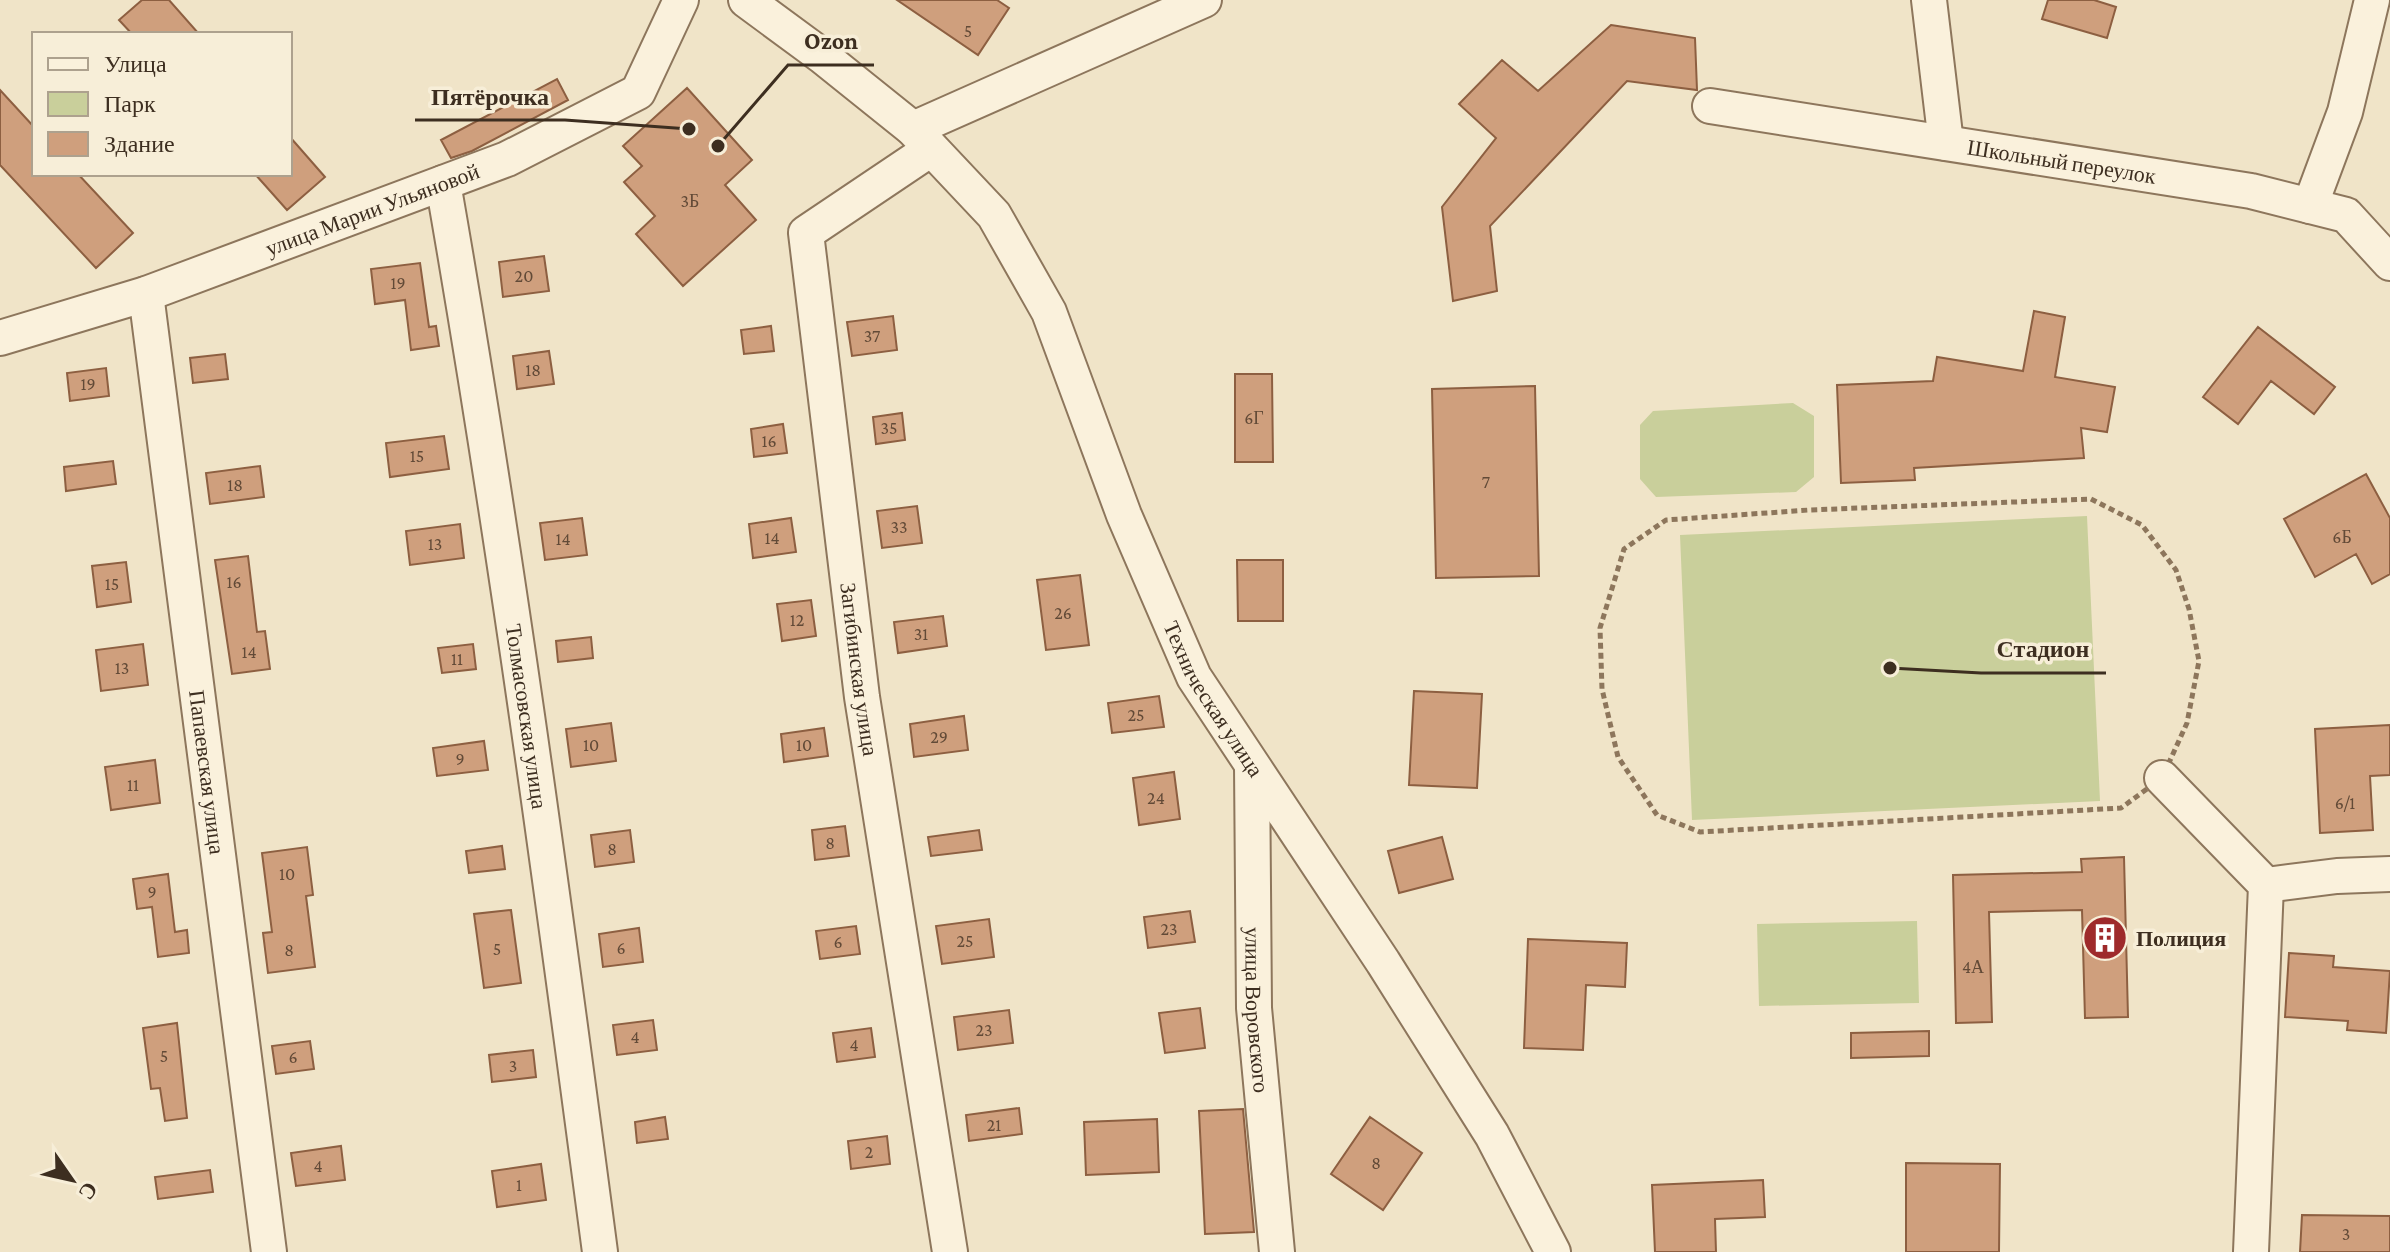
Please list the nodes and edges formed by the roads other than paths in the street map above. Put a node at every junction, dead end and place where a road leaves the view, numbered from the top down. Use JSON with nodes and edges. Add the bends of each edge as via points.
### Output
{"nodes":[{"id":1,"x":681,"y":0,"type":"edge"},
{"id":2,"x":746,"y":0,"type":"edge"},
{"id":3,"x":1204,"y":0,"type":"edge"},
{"id":4,"x":1929,"y":0,"type":"edge"},
{"id":5,"x":2372,"y":0,"type":"edge"},
{"id":6,"x":1710,"y":106,"type":"dead end"},
{"id":7,"x":922,"y":139,"type":"junction"},
{"id":8,"x":1946,"y":143,"type":"junction"},
{"id":9,"x":443,"y":183,"type":"junction"},
{"id":10,"x":2310,"y":206,"type":"junction"},
{"id":11,"x":2390,"y":263,"type":"edge"},
{"id":12,"x":146,"y":294,"type":"junction"},
{"id":13,"x":0,"y":338,"type":"edge"},
{"id":14,"x":1252,"y":766,"type":"junction"},
{"id":15,"x":2162,"y":778,"type":"road end"},
{"id":16,"x":2390,"y":874,"type":"edge"},
{"id":17,"x":2266,"y":885,"type":"junction"},
{"id":18,"x":269,"y":1252,"type":"edge"},
{"id":19,"x":600,"y":1252,"type":"edge"},
{"id":20,"x":950,"y":1252,"type":"edge"},
{"id":21,"x":1277,"y":1252,"type":"edge"},
{"id":22,"x":1553,"y":1252,"type":"edge"},
{"id":23,"x":2251,"y":1252,"type":"edge"}],
"edges":[{"from":1,"to":9,"type":"street","name":"улица Марии Ульяновой","via":[[638,92],[507,159]]},
{"from":2,"to":7,"type":"street","name":"Техническая улица"},
{"from":3,"to":7,"type":"street"},
{"from":4,"to":8,"type":"street"},
{"from":5,"to":10,"type":"street","via":[[2345,112]]},
{"from":6,"to":8,"type":"street","name":"Школьный переулок"},
{"from":7,"to":14,"type":"street","name":"Техническая улица","via":[[994,215],[1049,312],[1124,515],[1194,677]]},
{"from":7,"to":20,"type":"street","name":"Загибинская улица","via":[[806,233],[862,697]]},
{"from":8,"to":10,"type":"street","name":"Школьный переулок","via":[[2251,191]]},
{"from":9,"to":12,"type":"street","name":"улица Марии Ульяновой"},
{"from":9,"to":19,"type":"street","name":"Толмасовская улица","via":[[505,574]]},
{"from":10,"to":11,"type":"street","name":"Школьный переулок","via":[[2346,215]]},
{"from":12,"to":13,"type":"street","name":"улица Марии Ульяновой"},
{"from":12,"to":18,"type":"street","name":"Папаевская улица"},
{"from":14,"to":21,"type":"street","name":"улица Воровского","via":[[1254,1008]]},
{"from":14,"to":22,"type":"street","name":"Техническая улица","via":[[1492,1135]]},
{"from":15,"to":17,"type":"street"},
{"from":16,"to":17,"type":"street"},
{"from":17,"to":23,"type":"street"}]}
